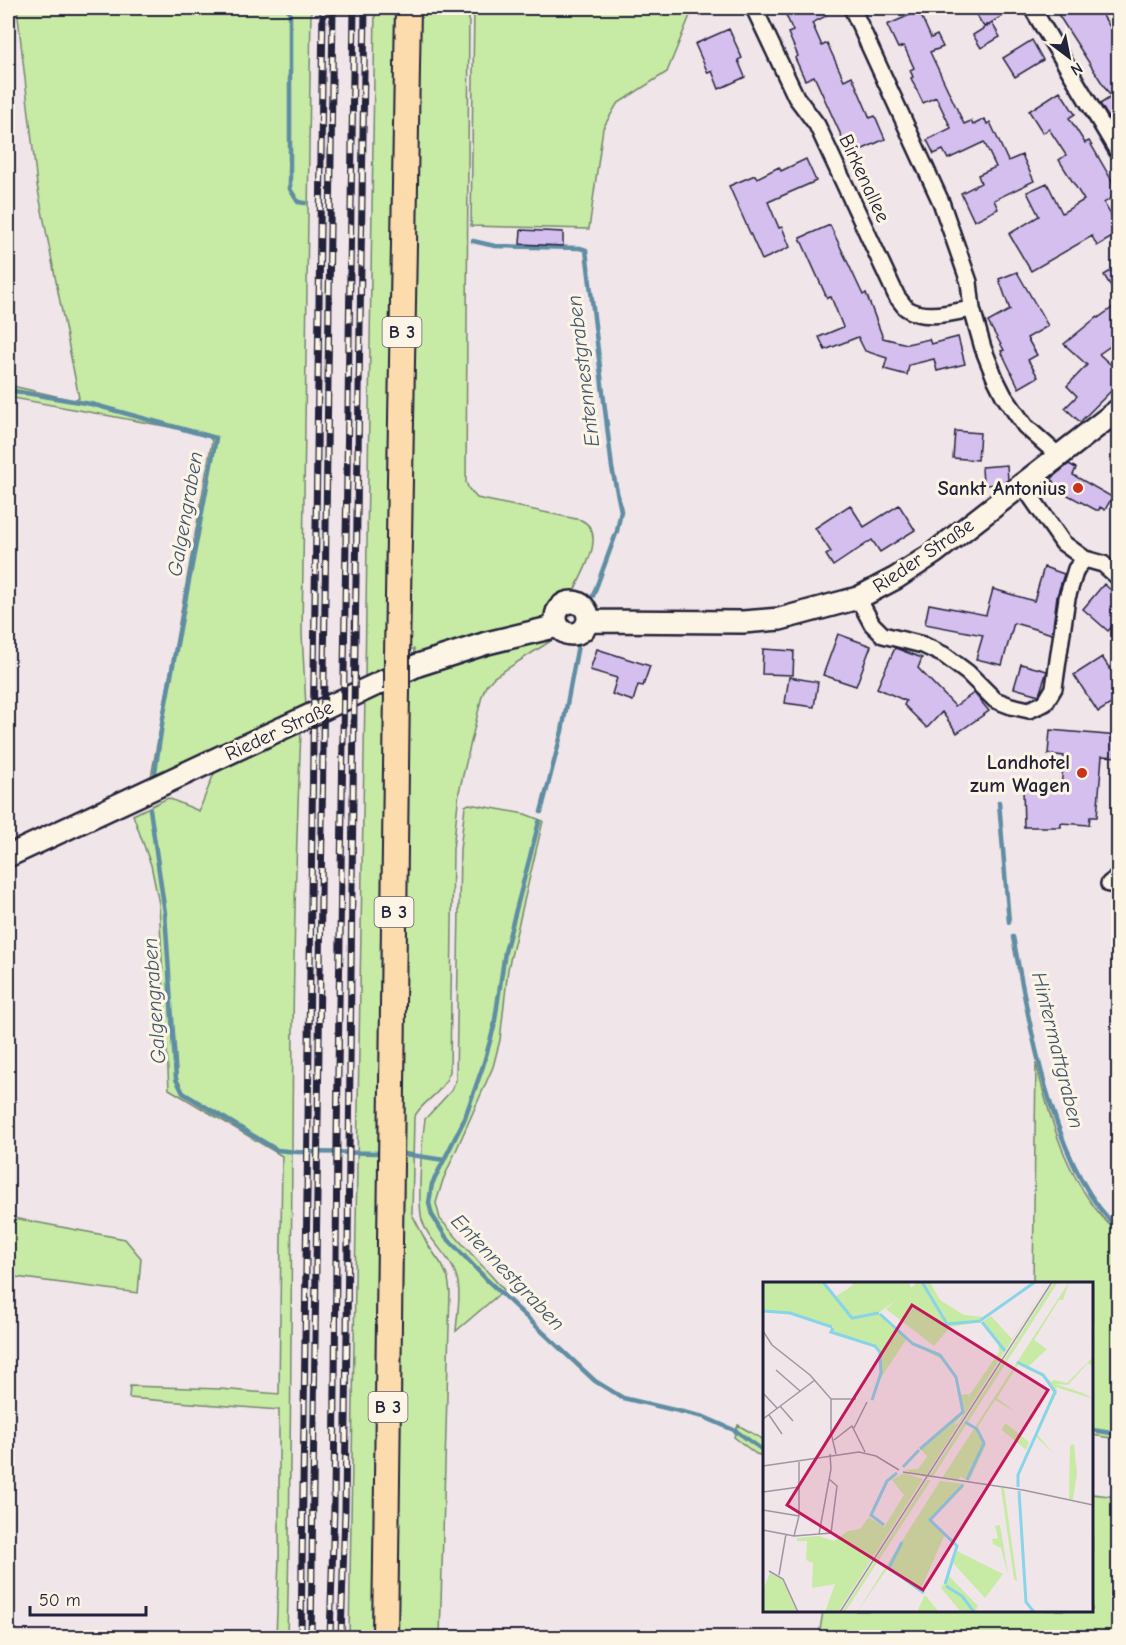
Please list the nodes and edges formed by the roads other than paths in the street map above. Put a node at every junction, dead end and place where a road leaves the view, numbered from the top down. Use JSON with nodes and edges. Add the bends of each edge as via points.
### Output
{"nodes":[{"id":1,"x":408,"y":8,"type":"edge"},
{"id":2,"x":754,"y":8,"type":"edge"},
{"id":3,"x":852,"y":8,"type":"edge"},
{"id":4,"x":1032,"y":8,"type":"edge"},
{"id":5,"x":1118,"y":149,"type":"edge"},
{"id":6,"x":972,"y":309,"type":"junction"},
{"id":7,"x":1119,"y":410,"type":"edge"},
{"id":8,"x":1059,"y":456,"type":"junction"},
{"id":9,"x":1022,"y":484,"type":"junction"},
{"id":10,"x":1085,"y":559,"type":"junction"},
{"id":11,"x":1119,"y":578,"type":"edge"},
{"id":12,"x":858,"y":598,"type":"junction"},
{"id":13,"x":8,"y":856,"type":"edge"},
{"id":14,"x":385,"y":1638,"type":"edge"}],
"edges":[{"from":1,"to":14,"type":"main road","number":"B 3","bridge":true},
{"from":2,"to":6,"type":"street","name":"Birkenallee","via":[[796,97],[817,124],[897,297],[906,308],[918,313],[940,315]]},
{"from":3,"to":6,"type":"street","via":[[941,202],[969,282]]},
{"from":4,"to":5,"type":"street"},
{"from":6,"to":8,"type":"street","via":[[983,348],[1004,396],[1025,426]]},
{"from":7,"to":8,"type":"street","name":"Rieder Straße"},
{"from":8,"to":9,"type":"street","name":"Rieder Straße"},
{"from":9,"to":10,"type":"street","via":[[1062,543]]},
{"from":9,"to":12,"type":"street","name":"Rieder Straße","via":[[934,553]]},
{"from":10,"to":11,"type":"street","via":[[1103,564]]},
{"from":10,"to":12,"type":"street","via":[[1076,569],[1067,598],[1054,688],[1045,703],[1029,710],[995,700],[944,655],[884,635],[872,624]]},
{"from":12,"to":13,"type":"street","name":"Rieder Straße","via":[[780,619],[588,621],[583,630],[574,634],[558,626],[488,643],[417,665]]}]}
